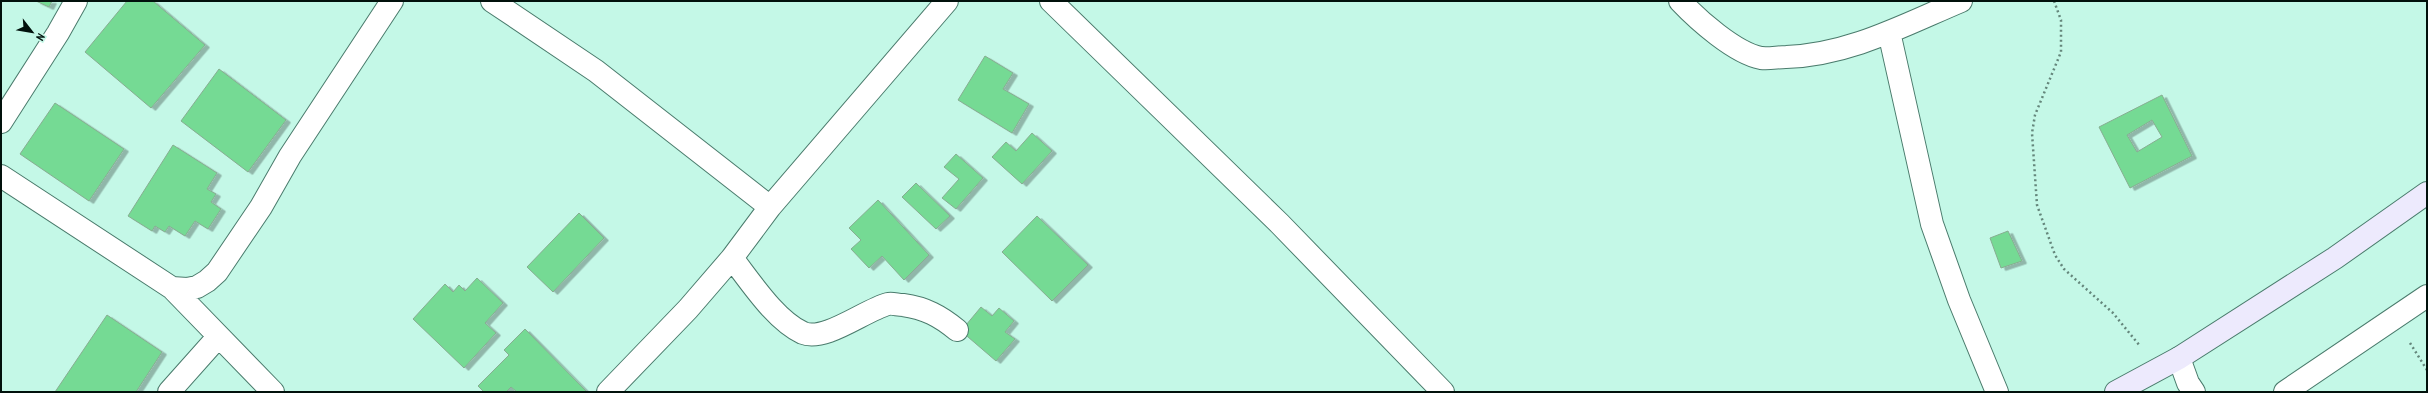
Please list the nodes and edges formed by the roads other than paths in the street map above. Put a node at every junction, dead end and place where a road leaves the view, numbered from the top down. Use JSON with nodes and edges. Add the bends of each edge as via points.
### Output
{"nodes":[{"id":1,"x":76,"y":1,"type":"edge"},
{"id":2,"x":392,"y":1,"type":"edge"},
{"id":3,"x":492,"y":1,"type":"edge"},
{"id":4,"x":947,"y":1,"type":"edge"},
{"id":5,"x":1051,"y":1,"type":"edge"},
{"id":6,"x":1680,"y":1,"type":"edge"},
{"id":7,"x":1961,"y":1,"type":"edge"},
{"id":8,"x":1889,"y":32,"type":"junction"},
{"id":9,"x":1,"y":122,"type":"edge"},
{"id":10,"x":1,"y":176,"type":"edge"},
{"id":11,"x":2427,"y":193,"type":"edge"},
{"id":12,"x":770,"y":207,"type":"junction"},
{"id":13,"x":732,"y":258,"type":"junction"},
{"id":14,"x":172,"y":288,"type":"junction"},
{"id":15,"x":2427,"y":296,"type":"edge"},
{"id":16,"x":957,"y":330,"type":"dead end"},
{"id":17,"x":218,"y":337,"type":"junction"},
{"id":18,"x":2178,"y":358,"type":"junction"},
{"id":19,"x":611,"y":391,"type":"edge"},
{"id":20,"x":169,"y":392,"type":"edge"},
{"id":21,"x":273,"y":392,"type":"edge"},
{"id":22,"x":1444,"y":392,"type":"edge"},
{"id":23,"x":1997,"y":392,"type":"edge"},
{"id":24,"x":2116,"y":392,"type":"edge"},
{"id":25,"x":2194,"y":392,"type":"edge"},
{"id":26,"x":2286,"y":392,"type":"edge"}],
"edges":[{"from":1,"to":9,"type":"street"},
{"from":2,"to":14,"type":"street","via":[[217,272],[197,287]]},
{"from":3,"to":12,"type":"street","via":[[596,71]]},
{"from":4,"to":12,"type":"street"},
{"from":5,"to":22,"type":"street","via":[[1280,224]]},
{"from":6,"to":8,"type":"street","via":[[1693,16],[1728,43],[1761,58],[1803,57],[1851,48]]},
{"from":7,"to":8,"type":"street"},
{"from":8,"to":23,"type":"street","via":[[1932,224],[1959,300]]},
{"from":10,"to":14,"type":"street"},
{"from":11,"to":18,"type":"main road","via":[[2335,258]]},
{"from":12,"to":13,"type":"street"},
{"from":13,"to":16,"type":"street","via":[[766,300],[788,323],[803,333],[817,335],[889,304],[918,307],[939,316]]},
{"from":13,"to":19,"type":"street"},
{"from":14,"to":17,"type":"street"},
{"from":15,"to":26,"type":"street"},
{"from":17,"to":20,"type":"street"},
{"from":17,"to":21,"type":"street"},
{"from":18,"to":24,"type":"main road"},
{"from":18,"to":25,"type":"street"}]}
